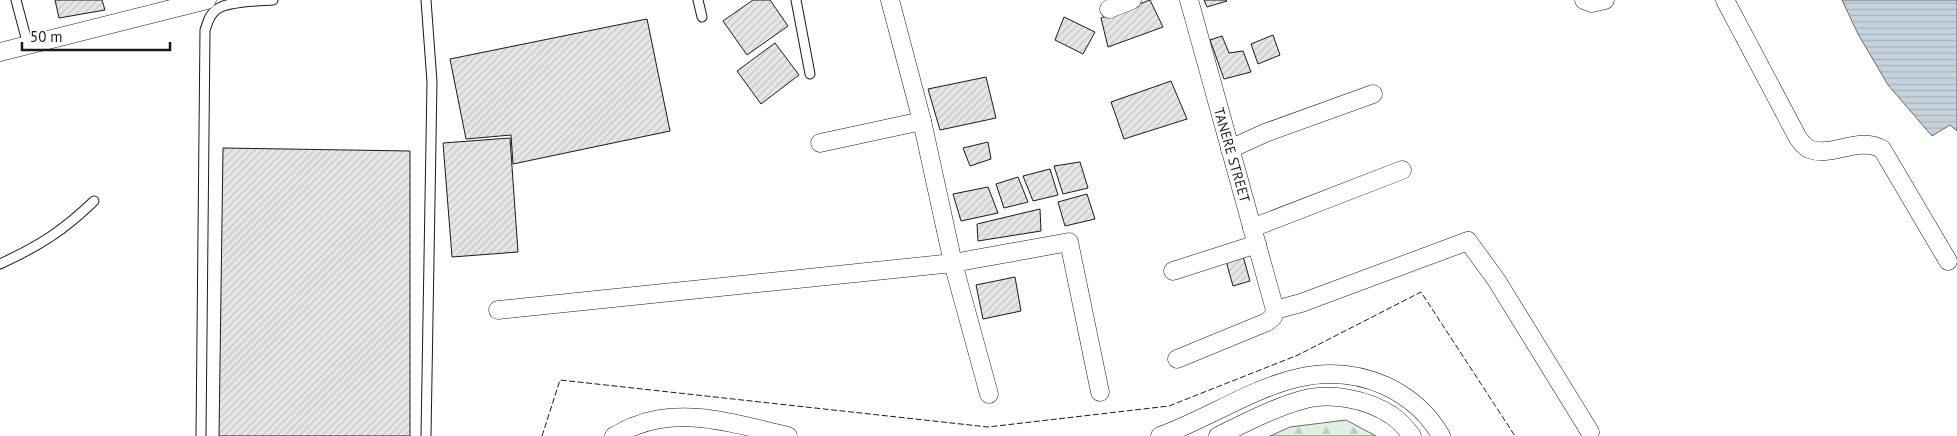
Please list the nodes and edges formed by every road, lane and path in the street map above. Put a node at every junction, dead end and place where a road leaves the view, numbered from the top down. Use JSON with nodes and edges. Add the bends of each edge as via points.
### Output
{"nodes":[{"id":1,"x":16,"y":0,"type":"edge"},
{"id":2,"x":208,"y":0,"type":"edge"},
{"id":3,"x":273,"y":0,"type":"edge"},
{"id":4,"x":426,"y":0,"type":"edge"},
{"id":5,"x":698,"y":0,"type":"edge"},
{"id":6,"x":796,"y":0,"type":"edge"},
{"id":7,"x":890,"y":0,"type":"edge"},
{"id":8,"x":1132,"y":0,"type":"edge"},
{"id":9,"x":1189,"y":0,"type":"edge"},
{"id":10,"x":1584,"y":0,"type":"edge"},
{"id":11,"x":1605,"y":0,"type":"edge"},
{"id":12,"x":1725,"y":0,"type":"edge"},
{"id":13,"x":1109,"y":9,"type":"dead end"},
{"id":14,"x":702,"y":17,"type":"dead end"},
{"id":15,"x":28,"y":45,"type":"junction"},
{"id":16,"x":0,"y":52,"type":"edge"},
{"id":17,"x":810,"y":74,"type":"dead end"},
{"id":18,"x":1373,"y":94,"type":"dead end"},
{"id":19,"x":922,"y":121,"type":"junction"},
{"id":20,"x":820,"y":143,"type":"dead end"},
{"id":21,"x":1230,"y":149,"type":"junction"},
{"id":22,"x":1402,"y":170,"type":"dead end"},
{"id":23,"x":94,"y":201,"type":"dead end"},
{"id":24,"x":1254,"y":236,"type":"junction"},
{"id":25,"x":1948,"y":260,"type":"dead end"},
{"id":26,"x":953,"y":263,"type":"junction"},
{"id":27,"x":0,"y":264,"type":"edge"},
{"id":28,"x":1173,"y":271,"type":"dead end"},
{"id":29,"x":498,"y":310,"type":"dead end"},
{"id":30,"x":1275,"y":310,"type":"junction"},
{"id":31,"x":1177,"y":359,"type":"dead end"},
{"id":32,"x":1100,"y":392,"type":"dead end"},
{"id":33,"x":989,"y":394,"type":"dead end"},
{"id":34,"x":1590,"y":432,"type":"dead end"},
{"id":35,"x":201,"y":436,"type":"edge"},
{"id":36,"x":426,"y":436,"type":"edge"},
{"id":37,"x":614,"y":436,"type":"edge"},
{"id":38,"x":788,"y":436,"type":"edge"},
{"id":39,"x":1160,"y":436,"type":"edge"},
{"id":40,"x":1218,"y":436,"type":"edge"},
{"id":41,"x":1412,"y":436,"type":"edge"},
{"id":42,"x":1441,"y":436,"type":"edge"}],
"edges":[{"from":1,"to":15,"type":"lane"},
{"from":2,"to":15,"type":"street"},
{"from":3,"to":35,"type":"lane","via":[[217,8],[209,17],[206,30]]},
{"from":4,"to":36,"type":"lane","via":[[432,82]]},
{"from":5,"to":14,"type":"lane"},
{"from":6,"to":17,"type":"lane"},
{"from":7,"to":19,"type":"street"},
{"from":8,"to":13,"type":"street"},
{"from":9,"to":21,"type":"street","name":"TANERE STREET"},
{"from":10,"to":11,"type":"street","via":[[1592,3]]},
{"from":12,"to":25,"type":"street","via":[[1798,138],[1808,149],[1819,151],[1866,144],[1882,149]]},
{"from":15,"to":16,"type":"street"},
{"from":18,"to":21,"type":"street"},
{"from":19,"to":20,"type":"street"},
{"from":19,"to":26,"type":"street"},
{"from":21,"to":24,"type":"street","name":"TANERE STREET"},
{"from":22,"to":24,"type":"street"},
{"from":23,"to":27,"type":"lane","via":[[54,236]]},
{"from":24,"to":28,"type":"street"},
{"from":24,"to":30,"type":"street","name":"TANERE STREET"},
{"from":26,"to":29,"type":"street"},
{"from":26,"to":32,"type":"street","via":[[1069,242]]},
{"from":26,"to":33,"type":"street"},
{"from":30,"to":31,"type":"street","via":[[1267,322]]},
{"from":30,"to":34,"type":"street","via":[[1468,240]]},
{"from":37,"to":38,"type":"street","via":[[636,425],[690,417]]},
{"from":39,"to":42,"type":"street","via":[[1271,386],[1299,376],[1325,373],[1351,375],[1404,395],[1423,411]]},
{"from":40,"to":41,"type":"street","via":[[1279,408],[1304,399],[1326,397],[1347,398],[1370,405],[1391,415]]}]}
